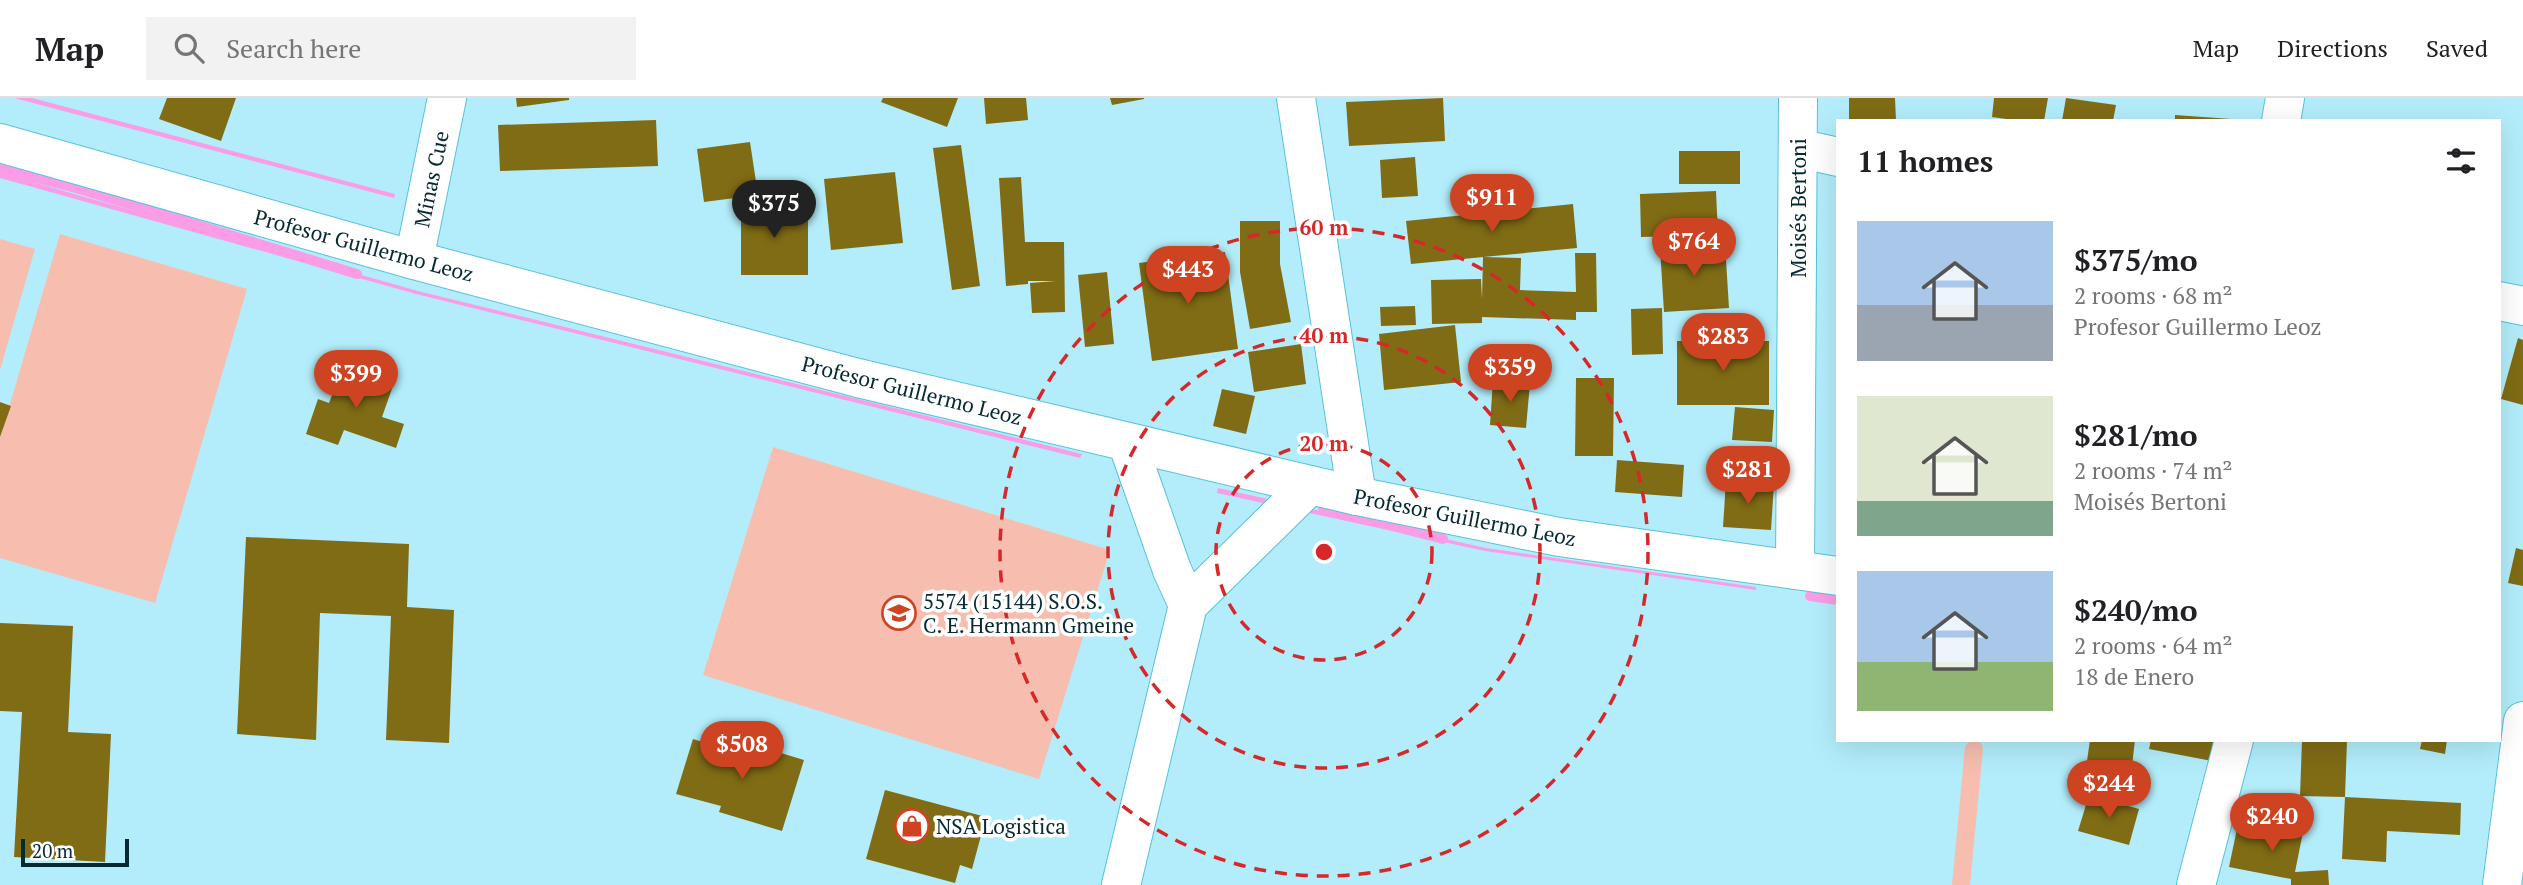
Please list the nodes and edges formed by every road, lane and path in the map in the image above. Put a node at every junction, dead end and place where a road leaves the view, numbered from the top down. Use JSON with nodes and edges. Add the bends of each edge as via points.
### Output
{"nodes":[{"id":1,"x":447,"y":98,"type":"edge"},
{"id":2,"x":1296,"y":98,"type":"edge"},
{"id":3,"x":1798,"y":98,"type":"edge"},
{"id":4,"x":2285,"y":98,"type":"edge"},
{"id":5,"x":2281,"y":119,"type":"edge"},
{"id":6,"x":0,"y":143,"type":"edge"},
{"id":7,"x":1798,"y":148,"type":"junction"},
{"id":8,"x":1836,"y":157,"type":"edge"},
{"id":9,"x":414,"y":260,"type":"junction"},
{"id":10,"x":2501,"y":301,"type":"edge"},
{"id":11,"x":2523,"y":306,"type":"edge"},
{"id":12,"x":1127,"y":442,"type":"junction"},
{"id":13,"x":1310,"y":485,"type":"junction"},
{"id":14,"x":1357,"y":496,"type":"junction"},
{"id":15,"x":1795,"y":570,"type":"junction"},
{"id":16,"x":1836,"y":576,"type":"edge"},
{"id":17,"x":1188,"y":606,"type":"junction"},
{"id":18,"x":2501,"y":706,"type":"edge"},
{"id":19,"x":2523,"y":711,"type":"edge"},
{"id":20,"x":2523,"y":720,"type":"edge"},
{"id":21,"x":2233,"y":742,"type":"edge"},
{"id":22,"x":1121,"y":885,"type":"edge"},
{"id":23,"x":2196,"y":885,"type":"edge"},
{"id":24,"x":2502,"y":885,"type":"edge"}],
"edges":[{"from":1,"to":9,"type":"street","name":"Minas Cue"},
{"from":2,"to":14,"type":"street"},
{"from":3,"to":7,"type":"street","name":"Moisés Bertoni"},
{"from":4,"to":5,"type":"street"},
{"from":6,"to":9,"type":"street","name":"Profesor Guillermo Leoz"},
{"from":7,"to":8,"type":"street"},
{"from":7,"to":15,"type":"street","name":"Moisés Bertoni"},
{"from":9,"to":12,"type":"street","name":"Profesor Guillermo Leoz","via":[[858,378]]},
{"from":10,"to":11,"type":"street"},
{"from":12,"to":13,"type":"street","name":"Profesor Guillermo Leoz"},
{"from":12,"to":17,"type":"street"},
{"from":13,"to":14,"type":"street","name":"Profesor Guillermo Leoz"},
{"from":13,"to":17,"type":"street"},
{"from":14,"to":15,"type":"street","name":"Profesor Guillermo Leoz","via":[[1559,537]]},
{"from":15,"to":16,"type":"street","name":"Profesor Guillermo Leoz"},
{"from":17,"to":22,"type":"street"},
{"from":18,"to":19,"type":"street"},
{"from":20,"to":24,"type":"street"},
{"from":21,"to":23,"type":"street"}]}
